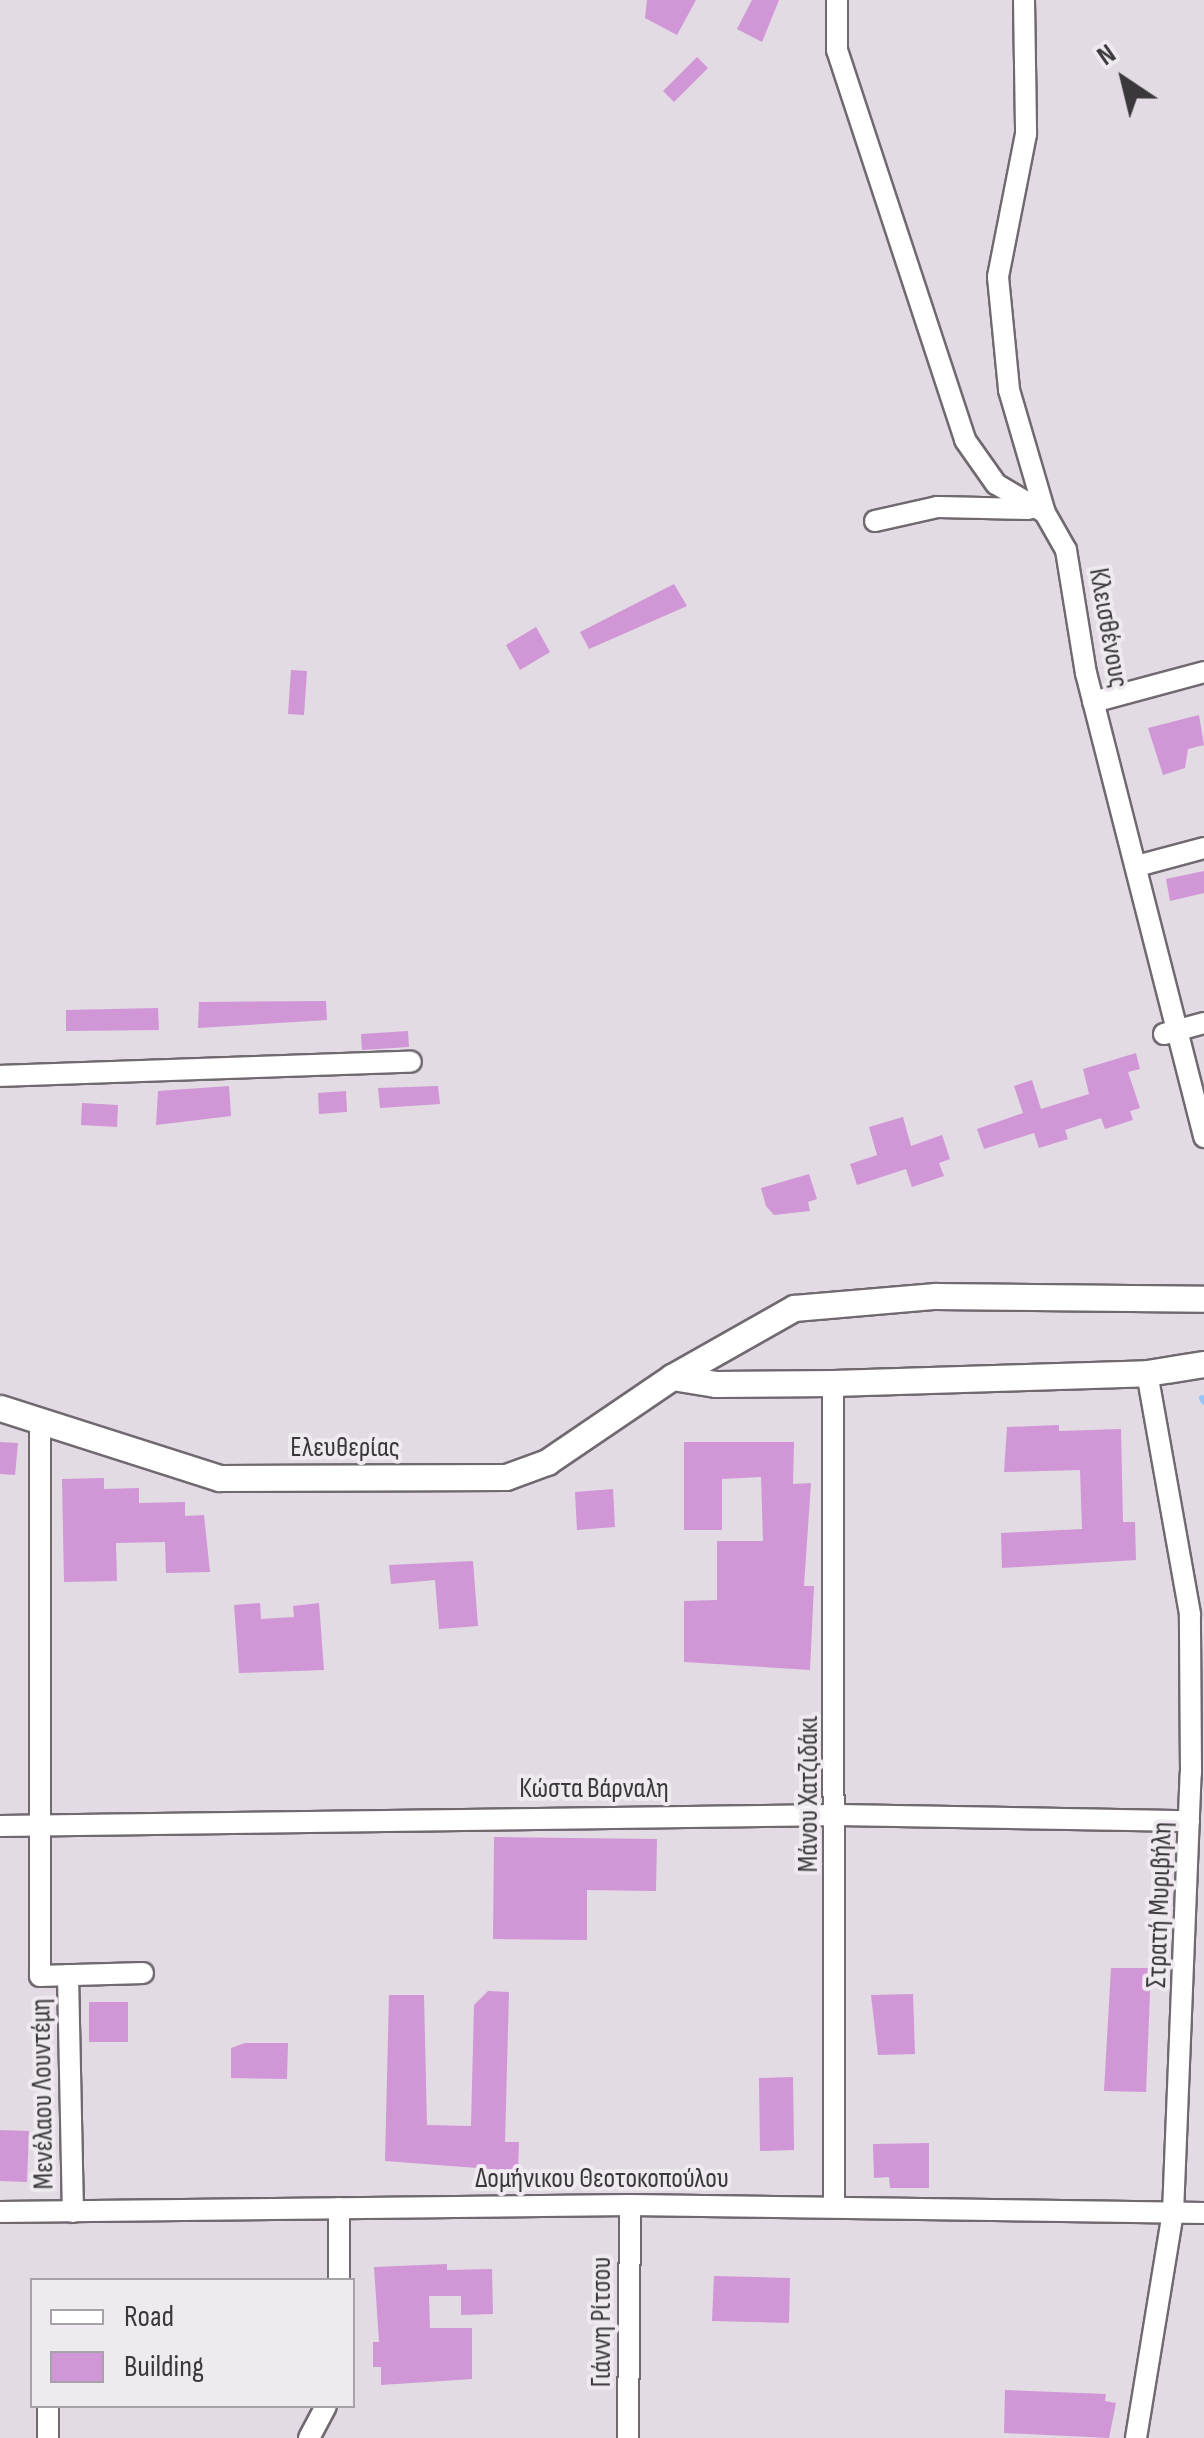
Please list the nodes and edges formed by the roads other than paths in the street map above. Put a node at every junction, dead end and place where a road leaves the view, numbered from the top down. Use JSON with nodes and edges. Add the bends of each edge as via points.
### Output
{"nodes":[{"id":1,"x":836,"y":0,"type":"edge"},
{"id":2,"x":1024,"y":0,"type":"edge"},
{"id":3,"x":1041,"y":511,"type":"junction"},
{"id":4,"x":875,"y":520,"type":"dead end"},
{"id":5,"x":1204,"y":672,"type":"edge"},
{"id":6,"x":1094,"y":702,"type":"junction"},
{"id":7,"x":1204,"y":848,"type":"edge"},
{"id":8,"x":1138,"y":866,"type":"junction"},
{"id":9,"x":1204,"y":1024,"type":"edge"},
{"id":10,"x":1172,"y":1032,"type":"junction"},
{"id":11,"x":411,"y":1062,"type":"dead end"},
{"id":12,"x":0,"y":1076,"type":"edge"},
{"id":13,"x":1204,"y":1137,"type":"edge"},
{"id":14,"x":1204,"y":1299,"type":"edge"},
{"id":15,"x":1204,"y":1364,"type":"edge"},
{"id":16,"x":1147,"y":1374,"type":"junction"},
{"id":17,"x":672,"y":1377,"type":"junction"},
{"id":18,"x":833,"y":1383,"type":"junction"},
{"id":19,"x":0,"y":1408,"type":"edge"},
{"id":20,"x":40,"y":1422,"type":"junction"},
{"id":21,"x":838,"y":1815,"type":"junction"},
{"id":22,"x":1189,"y":1822,"type":"junction"},
{"id":23,"x":0,"y":1826,"type":"edge"},
{"id":24,"x":37,"y":1826,"type":"junction"},
{"id":25,"x":144,"y":1973,"type":"dead end"},
{"id":26,"x":68,"y":1975,"type":"junction"},
{"id":27,"x":630,"y":2206,"type":"junction"},
{"id":28,"x":834,"y":2206,"type":"junction"},
{"id":29,"x":339,"y":2208,"type":"junction"},
{"id":30,"x":0,"y":2212,"type":"edge"},
{"id":31,"x":73,"y":2212,"type":"junction"},
{"id":32,"x":1174,"y":2213,"type":"junction"},
{"id":33,"x":1204,"y":2213,"type":"edge"},
{"id":34,"x":339,"y":2278,"type":"edge"},
{"id":35,"x":48,"y":2408,"type":"edge"},
{"id":36,"x":325,"y":2408,"type":"edge"},
{"id":37,"x":48,"y":2438,"type":"edge"},
{"id":38,"x":309,"y":2438,"type":"edge"},
{"id":39,"x":628,"y":2438,"type":"edge"},
{"id":40,"x":1136,"y":2438,"type":"edge"}],
"edges":[{"from":1,"to":3,"type":"street","name":"Κλεισθένους","via":[[837,50],[956,417],[984,471]]},
{"from":2,"to":3,"type":"street","via":[[1026,134],[998,277],[1009,390]]},
{"from":3,"to":4,"type":"street","via":[[936,507]]},
{"from":3,"to":6,"type":"street","name":"Κλεισθένους","via":[[1066,550]]},
{"from":5,"to":6,"type":"street"},
{"from":6,"to":8,"type":"street","name":"Κλεισθένους"},
{"from":7,"to":8,"type":"street"},
{"from":8,"to":10,"type":"street","name":"Κλεισθένους"},
{"from":9,"to":10,"type":"street"},
{"from":10,"to":13,"type":"street","name":"Κλεισθένους"},
{"from":11,"to":12,"type":"street"},
{"from":14,"to":17,"type":"street","name":"Ελευθερίας","via":[[1130,1293],[808,1304],[776,1315]]},
{"from":15,"to":16,"type":"street"},
{"from":16,"to":18,"type":"street"},
{"from":16,"to":22,"type":"street","name":"Στρατή Μυριβήλη","via":[[1190,1614]]},
{"from":17,"to":18,"type":"street","via":[[716,1384]]},
{"from":17,"to":20,"type":"street","name":"Ελευθερίας","via":[[547,1462],[506,1477],[220,1478]]},
{"from":18,"to":21,"type":"street","name":"Μάνου Χατζιδάκι"},
{"from":19,"to":20,"type":"street","name":"Ελευθερίας"},
{"from":20,"to":24,"type":"street","name":"Μενέλαου Λουντέμη"},
{"from":21,"to":22,"type":"street","name":"Κώστα Βάρναλη"},
{"from":21,"to":24,"type":"street","name":"Κώστα Βάρναλη"},
{"from":21,"to":28,"type":"street","name":"Μάνου Χατζιδάκι"},
{"from":22,"to":32,"type":"street","name":"Στρατή Μυριβήλη"},
{"from":23,"to":24,"type":"street","name":"Κώστα Βάρναλη"},
{"from":24,"to":26,"type":"street","name":"Μενέλαου Λουντέμη","via":[[40,1976]]},
{"from":25,"to":26,"type":"street"},
{"from":26,"to":31,"type":"street","name":"Μενέλαου Λουντέμη"},
{"from":27,"to":28,"type":"street","name":"Δομήνικου Θεοτοκοπούλου"},
{"from":27,"to":29,"type":"street","name":"Δομήνικου Θεοτοκοπούλου"},
{"from":27,"to":39,"type":"street","name":"Γιάννη Ρίτσου"},
{"from":28,"to":32,"type":"street","name":"Δομήνικου Θεοτοκοπούλου"},
{"from":29,"to":31,"type":"street","name":"Δομήνικου Θεοτοκοπούλου"},
{"from":29,"to":34,"type":"street"},
{"from":30,"to":31,"type":"street","name":"Δομήνικου Θεοτοκοπούλου"},
{"from":32,"to":33,"type":"street","name":"Δομήνικου Θεοτοκοπούλου"},
{"from":32,"to":40,"type":"street","name":"Στρατή Μυριβήλη"},
{"from":35,"to":37,"type":"street"},
{"from":36,"to":38,"type":"street"}]}
